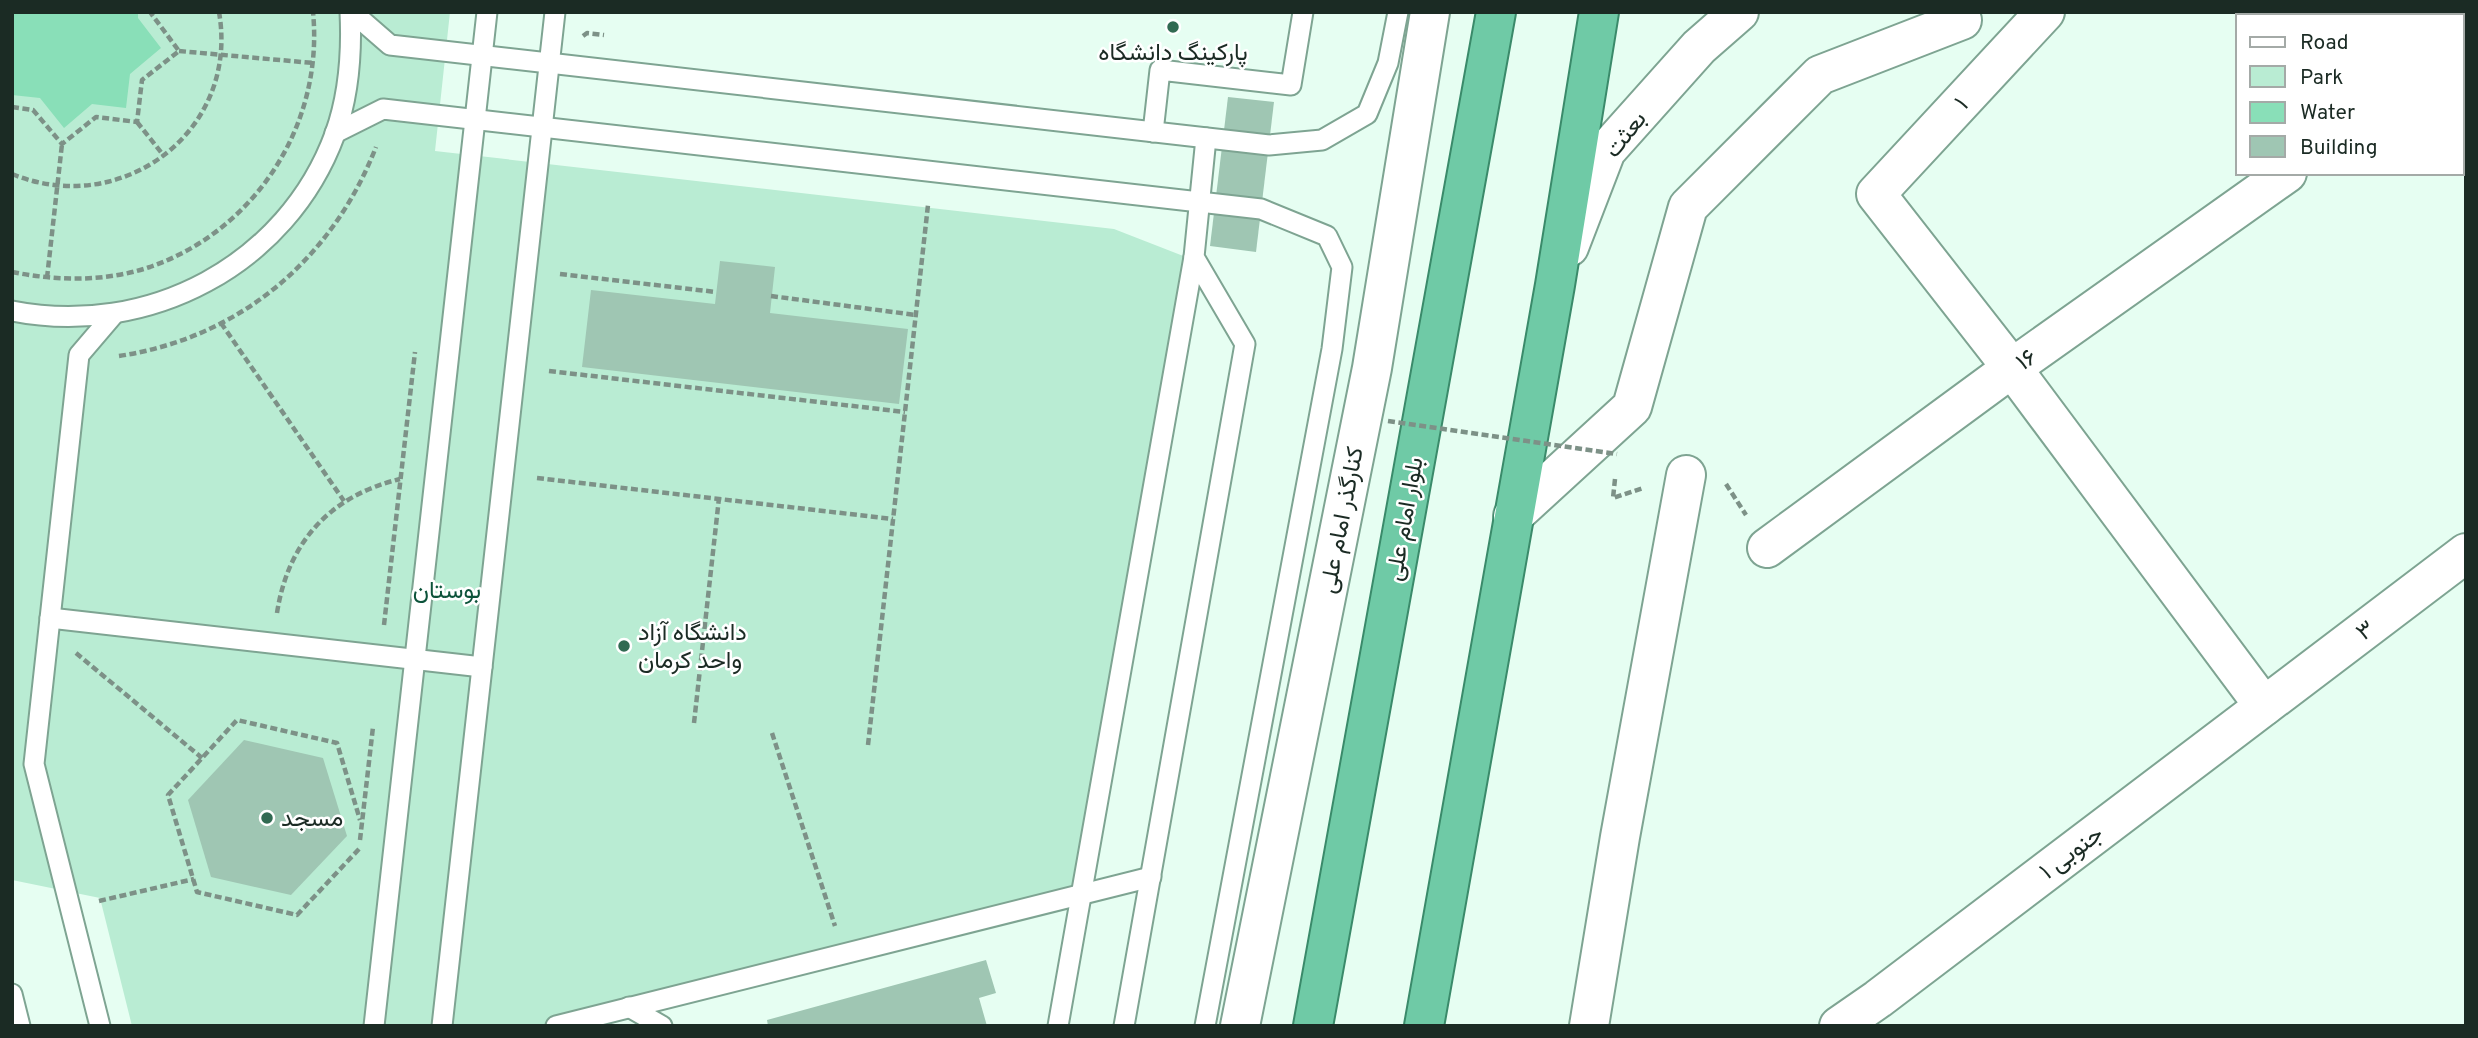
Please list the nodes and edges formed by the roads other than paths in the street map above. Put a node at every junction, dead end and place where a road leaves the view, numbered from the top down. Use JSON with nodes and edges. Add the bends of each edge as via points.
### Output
{"nodes":[{"id":1,"x":351,"y":12,"type":"edge"},
{"id":2,"x":487,"y":12,"type":"edge"},
{"id":3,"x":555,"y":12,"type":"edge"},
{"id":4,"x":1303,"y":12,"type":"edge"},
{"id":5,"x":1398,"y":12,"type":"edge"},
{"id":6,"x":1430,"y":12,"type":"edge"},
{"id":7,"x":1496,"y":12,"type":"edge"},
{"id":8,"x":1599,"y":12,"type":"edge"},
{"id":9,"x":1739,"y":12,"type":"edge"},
{"id":10,"x":2045,"y":12,"type":"edge"},
{"id":11,"x":1962,"y":20,"type":"dead end"},
{"id":12,"x":482,"y":55,"type":"junction"},
{"id":13,"x":549,"y":63,"type":"junction"},
{"id":14,"x":475,"y":119,"type":"junction"},
{"id":15,"x":542,"y":127,"type":"junction"},
{"id":16,"x":1153,"y":131,"type":"junction"},
{"id":17,"x":335,"y":133,"type":"junction"},
{"id":18,"x":1206,"y":138,"type":"junction"},
{"id":19,"x":2284,"y":175,"type":"edge"},
{"id":20,"x":1198,"y":202,"type":"junction"},
{"id":21,"x":1194,"y":257,"type":"junction"},
{"id":22,"x":1555,"y":285,"type":"junction"},
{"id":23,"x":12,"y":311,"type":"edge"},
{"id":24,"x":114,"y":314,"type":"junction"},
{"id":25,"x":2012,"y":368,"type":"junction"},
{"id":26,"x":1686,"y":475,"type":"dead end"},
{"id":27,"x":1513,"y":516,"type":"junction"},
{"id":28,"x":1767,"y":548,"type":"dead end"},
{"id":29,"x":2466,"y":553,"type":"edge"},
{"id":30,"x":50,"y":618,"type":"junction"},
{"id":31,"x":414,"y":659,"type":"junction"},
{"id":32,"x":482,"y":667,"type":"junction"},
{"id":33,"x":2264,"y":706,"type":"junction"},
{"id":34,"x":1150,"y":877,"type":"junction"},
{"id":35,"x":1082,"y":894,"type":"junction"},
{"id":36,"x":12,"y":994,"type":"edge"},
{"id":37,"x":629,"y":1007,"type":"junction"},
{"id":38,"x":1888,"y":1012,"type":"edge"},
{"id":39,"x":20,"y":1026,"type":"edge"},
{"id":40,"x":100,"y":1026,"type":"edge"},
{"id":41,"x":374,"y":1026,"type":"edge"},
{"id":42,"x":442,"y":1026,"type":"edge"},
{"id":43,"x":556,"y":1026,"type":"edge"},
{"id":44,"x":662,"y":1026,"type":"edge"},
{"id":45,"x":1058,"y":1026,"type":"edge"},
{"id":46,"x":1124,"y":1026,"type":"edge"},
{"id":47,"x":1205,"y":1026,"type":"edge"},
{"id":48,"x":1240,"y":1026,"type":"edge"},
{"id":49,"x":1313,"y":1026,"type":"edge"},
{"id":50,"x":1424,"y":1026,"type":"edge"},
{"id":51,"x":1589,"y":1026,"type":"edge"},
{"id":52,"x":1839,"y":1026,"type":"edge"}],
"edges":[{"from":1,"to":12,"type":"lane","via":[[390,44]]},
{"from":1,"to":17,"type":"lane","via":[[349,72]]},
{"from":2,"to":12,"type":"lane"},
{"from":3,"to":13,"type":"lane"},
{"from":4,"to":16,"type":"lane","via":[[1291,85],[1160,70]]},
{"from":5,"to":18,"type":"lane","via":[[1388,63],[1367,114],[1322,140],[1269,145]]},
{"from":6,"to":48,"type":"street","name":"کنارگذر امام علی","via":[[1372,368]]},
{"from":7,"to":49,"type":"highway","name":"بلوار امام علی"},
{"from":8,"to":22,"type":"highway"},
{"from":9,"to":22,"type":"street","name":"بعثت","via":[[1699,47],[1606,151]]},
{"from":10,"to":25,"type":"street","name":"۱","via":[[1876,194]]},
{"from":11,"to":27,"type":"street","via":[[1820,75],[1688,207],[1632,407]]},
{"from":12,"to":13,"type":"lane"},
{"from":12,"to":14,"type":"lane"},
{"from":13,"to":15,"type":"lane"},
{"from":13,"to":16,"type":"lane"},
{"from":14,"to":15,"type":"lane"},
{"from":14,"to":17,"type":"lane","via":[[383,108]]},
{"from":14,"to":31,"type":"lane"},
{"from":15,"to":20,"type":"lane"},
{"from":15,"to":32,"type":"lane"},
{"from":16,"to":18,"type":"lane"},
{"from":17,"to":24,"type":"lane","via":[[292,211],[249,254],[190,291]]},
{"from":18,"to":20,"type":"lane"},
{"from":19,"to":25,"type":"street","name":"۱۶"},
{"from":20,"to":21,"type":"lane"},
{"from":20,"to":47,"type":"lane","via":[[1261,209],[1327,236],[1342,267],[1332,349]]},
{"from":21,"to":34,"type":"lane","via":[[1245,344]]},
{"from":21,"to":35,"type":"lane"},
{"from":22,"to":27,"type":"highway"},
{"from":23,"to":24,"type":"lane","via":[[48,316]]},
{"from":24,"to":30,"type":"lane","via":[[79,355]]},
{"from":25,"to":28,"type":"street","name":"۱۶"},
{"from":25,"to":33,"type":"street"},
{"from":26,"to":51,"type":"street"},
{"from":27,"to":50,"type":"highway"},
{"from":29,"to":33,"type":"street","name":"۳"},
{"from":30,"to":31,"type":"lane"},
{"from":30,"to":40,"type":"lane","via":[[34,764]]},
{"from":31,"to":32,"type":"lane"},
{"from":31,"to":41,"type":"lane"},
{"from":32,"to":42,"type":"lane"},
{"from":33,"to":38,"type":"street","name":"۱ جنوبی"},
{"from":34,"to":35,"type":"lane"},
{"from":34,"to":46,"type":"lane"},
{"from":35,"to":37,"type":"lane"},
{"from":35,"to":45,"type":"lane"},
{"from":36,"to":39,"type":"lane"},
{"from":37,"to":43,"type":"lane"},
{"from":37,"to":44,"type":"lane"},
{"from":38,"to":52,"type":"street","name":"۱ جنوبی"}]}
